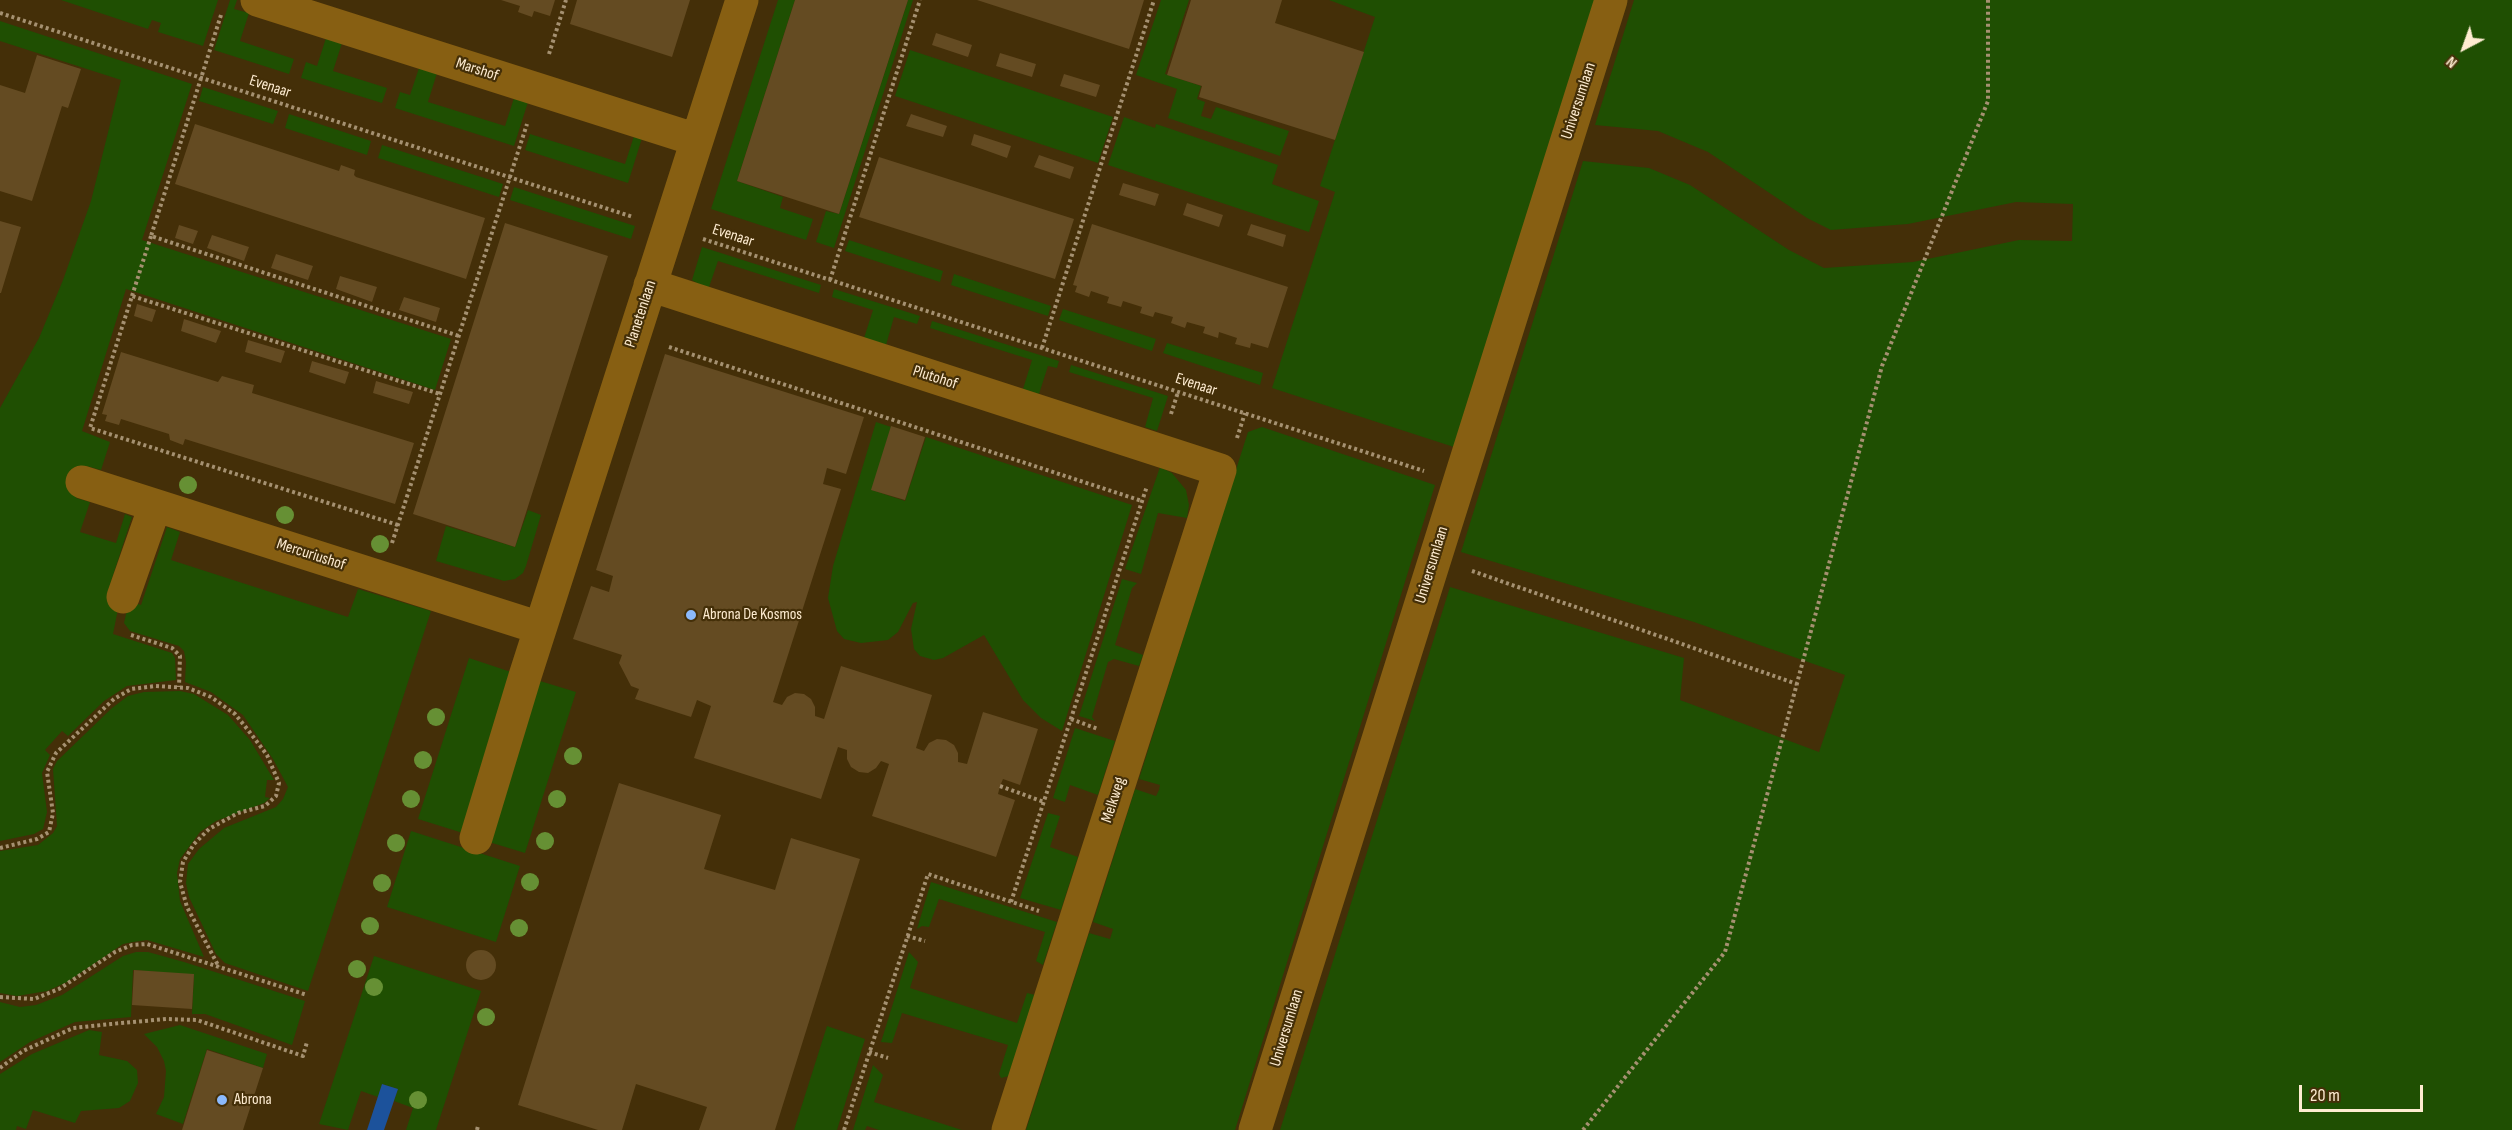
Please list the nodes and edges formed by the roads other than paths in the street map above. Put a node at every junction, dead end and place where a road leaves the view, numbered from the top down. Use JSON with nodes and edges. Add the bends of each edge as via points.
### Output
{"nodes":[{"id":1,"x":257,"y":0,"type":"edge"},
{"id":2,"x":742,"y":0,"type":"edge"},
{"id":3,"x":1611,"y":0,"type":"edge"},
{"id":4,"x":697,"y":140,"type":"junction"},
{"id":5,"x":651,"y":285,"type":"junction"},
{"id":6,"x":1220,"y":470,"type":"joint"},
{"id":7,"x":82,"y":482,"type":"dead end"},
{"id":8,"x":155,"y":506,"type":"junction"},
{"id":9,"x":123,"y":597,"type":"road end"},
{"id":10,"x":540,"y":628,"type":"junction"},
{"id":11,"x":476,"y":838,"type":"dead end"},
{"id":12,"x":1008,"y":1130,"type":"edge"},
{"id":13,"x":1255,"y":1130,"type":"edge"}],
"edges":[{"from":1,"to":4,"type":"street","name":"Marshof"},
{"from":2,"to":4,"type":"street","name":"Planetenlaan"},
{"from":3,"to":13,"type":"street","name":"Universumlaan"},
{"from":4,"to":5,"type":"street","name":"Planetenlaan"},
{"from":5,"to":6,"type":"street","name":"Plutohof"},
{"from":5,"to":10,"type":"street","name":"Planetenlaan"},
{"from":6,"to":12,"type":"street","name":"Melkweg"},
{"from":7,"to":8,"type":"street","name":"Mercuriushof"},
{"from":8,"to":9,"type":"street"},
{"from":8,"to":10,"type":"street","name":"Mercuriushof","via":[[381,578],[449,607]]},
{"from":10,"to":11,"type":"street","name":"Planetenlaan"}]}
